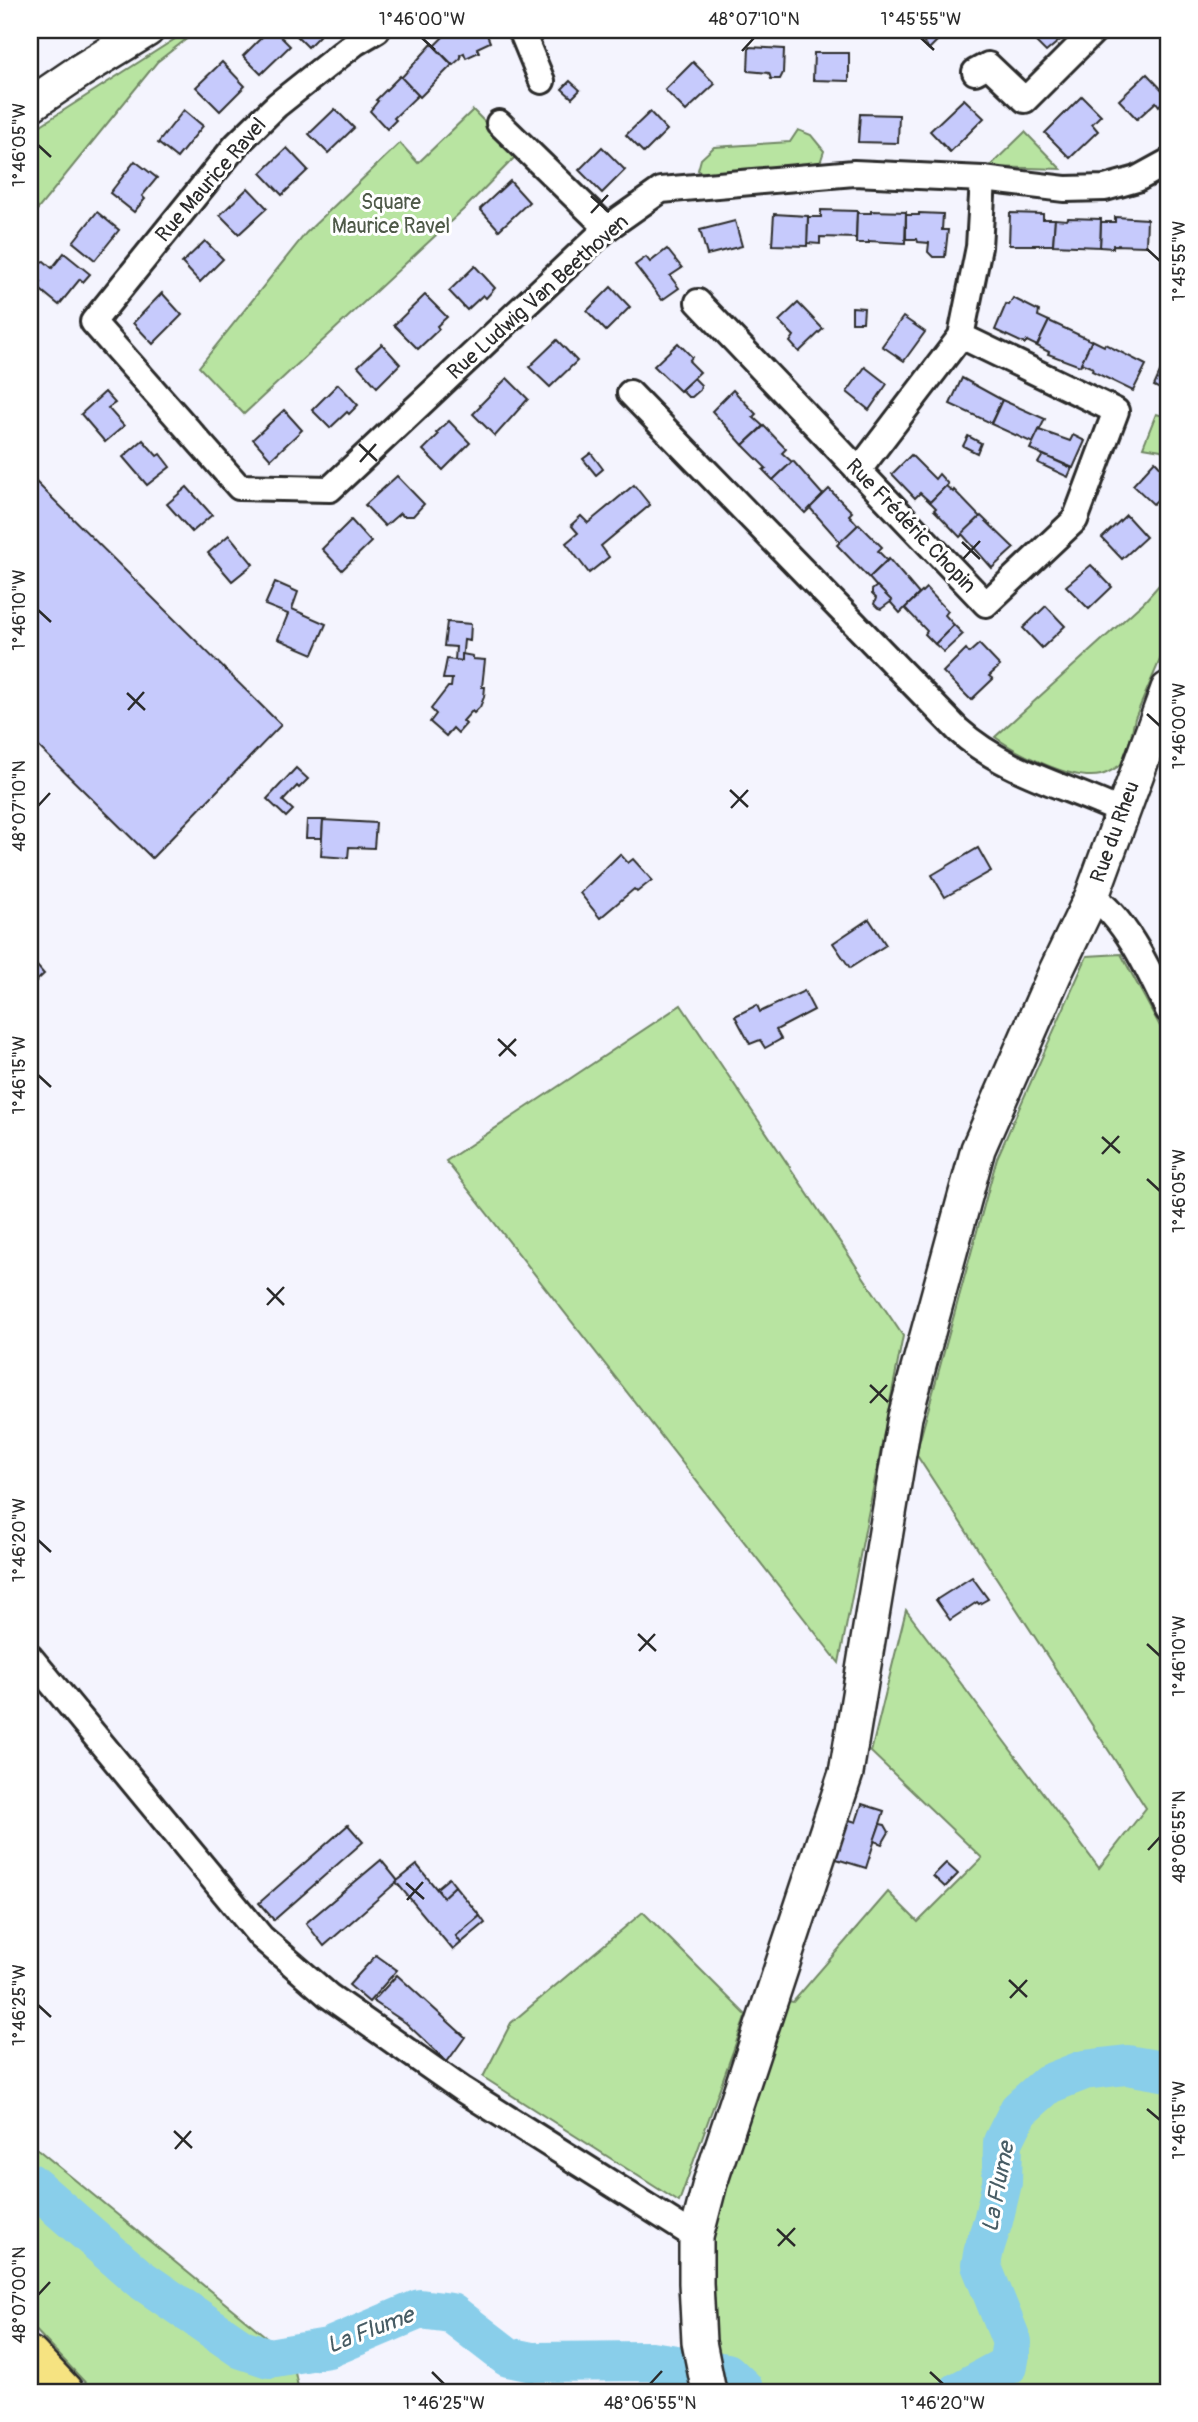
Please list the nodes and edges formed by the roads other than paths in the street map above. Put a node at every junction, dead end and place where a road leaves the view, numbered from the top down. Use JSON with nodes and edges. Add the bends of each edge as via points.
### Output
{"nodes":[{"id":1,"x":147,"y":30,"type":"edge"},
{"id":2,"x":377,"y":30,"type":"edge"},
{"id":3,"x":521,"y":30,"type":"edge"},
{"id":4,"x":1095,"y":30,"type":"edge"},
{"id":5,"x":975,"y":72,"type":"dead end"},
{"id":6,"x":542,"y":81,"type":"dead end"},
{"id":7,"x":30,"y":105,"type":"edge"},
{"id":8,"x":499,"y":123,"type":"dead end"},
{"id":9,"x":1168,"y":162,"type":"edge"},
{"id":10,"x":983,"y":178,"type":"junction"},
{"id":11,"x":607,"y":228,"type":"junction"},
{"id":12,"x":698,"y":302,"type":"dead end"},
{"id":13,"x":93,"y":321,"type":"joint"},
{"id":14,"x":961,"y":336,"type":"junction"},
{"id":15,"x":630,"y":393,"type":"dead end"},
{"id":16,"x":858,"y":471,"type":"junction"},
{"id":17,"x":1168,"y":689,"type":"edge"},
{"id":18,"x":1122,"y":812,"type":"junction"},
{"id":19,"x":1093,"y":896,"type":"junction"},
{"id":20,"x":1168,"y":1010,"type":"edge"},
{"id":21,"x":30,"y":1657,"type":"edge"},
{"id":22,"x":696,"y":2237,"type":"junction"},
{"id":23,"x":30,"y":2356,"type":"edge"},
{"id":24,"x":64,"y":2392,"type":"edge"},
{"id":25,"x":709,"y":2392,"type":"edge"}],
"edges":[{"from":1,"to":7,"type":"street"},
{"from":2,"to":13,"type":"street","name":"Rue Maurice Ravel","via":[[277,105],[236,145]]},
{"from":3,"to":6,"type":"street"},
{"from":4,"to":5,"type":"street","via":[[1025,100],[988,65]]},
{"from":8,"to":11,"type":"street"},
{"from":9,"to":10,"type":"street","name":"Rue Ludwig Van Beethoven","via":[[1137,179],[1105,188],[1065,189]]},
{"from":10,"to":11,"type":"street","name":"Rue Ludwig Van Beethoven","via":[[854,173],[661,190]]},
{"from":10,"to":14,"type":"street","via":[[979,247]]},
{"from":11,"to":13,"type":"street","name":"Rue Ludwig Van Beethoven","via":[[330,489],[239,487]]},
{"from":12,"to":16,"type":"street","name":"Rue Frédéric Chopin"},
{"from":14,"to":16,"type":"street"},
{"from":14,"to":16,"type":"street","name":"Rue Frédéric Chopin","via":[[1116,411],[1075,520],[986,604]]},
{"from":15,"to":18,"type":"street","via":[[979,749]]},
{"from":17,"to":18,"type":"street","name":"Rue du Rheu"},
{"from":18,"to":19,"type":"street","name":"Rue du Rheu"},
{"from":19,"to":20,"type":"street","via":[[1135,946]]},
{"from":19,"to":22,"type":"street","name":"Rue du Rheu","via":[[978,1149],[905,1418],[846,1773]]},
{"from":21,"to":22,"type":"street","via":[[261,1937],[330,1996],[463,2090]]},
{"from":22,"to":25,"type":"street","name":"Rue du Rheu","via":[[699,2342]]},
{"from":23,"to":24,"type":"main road"}]}
